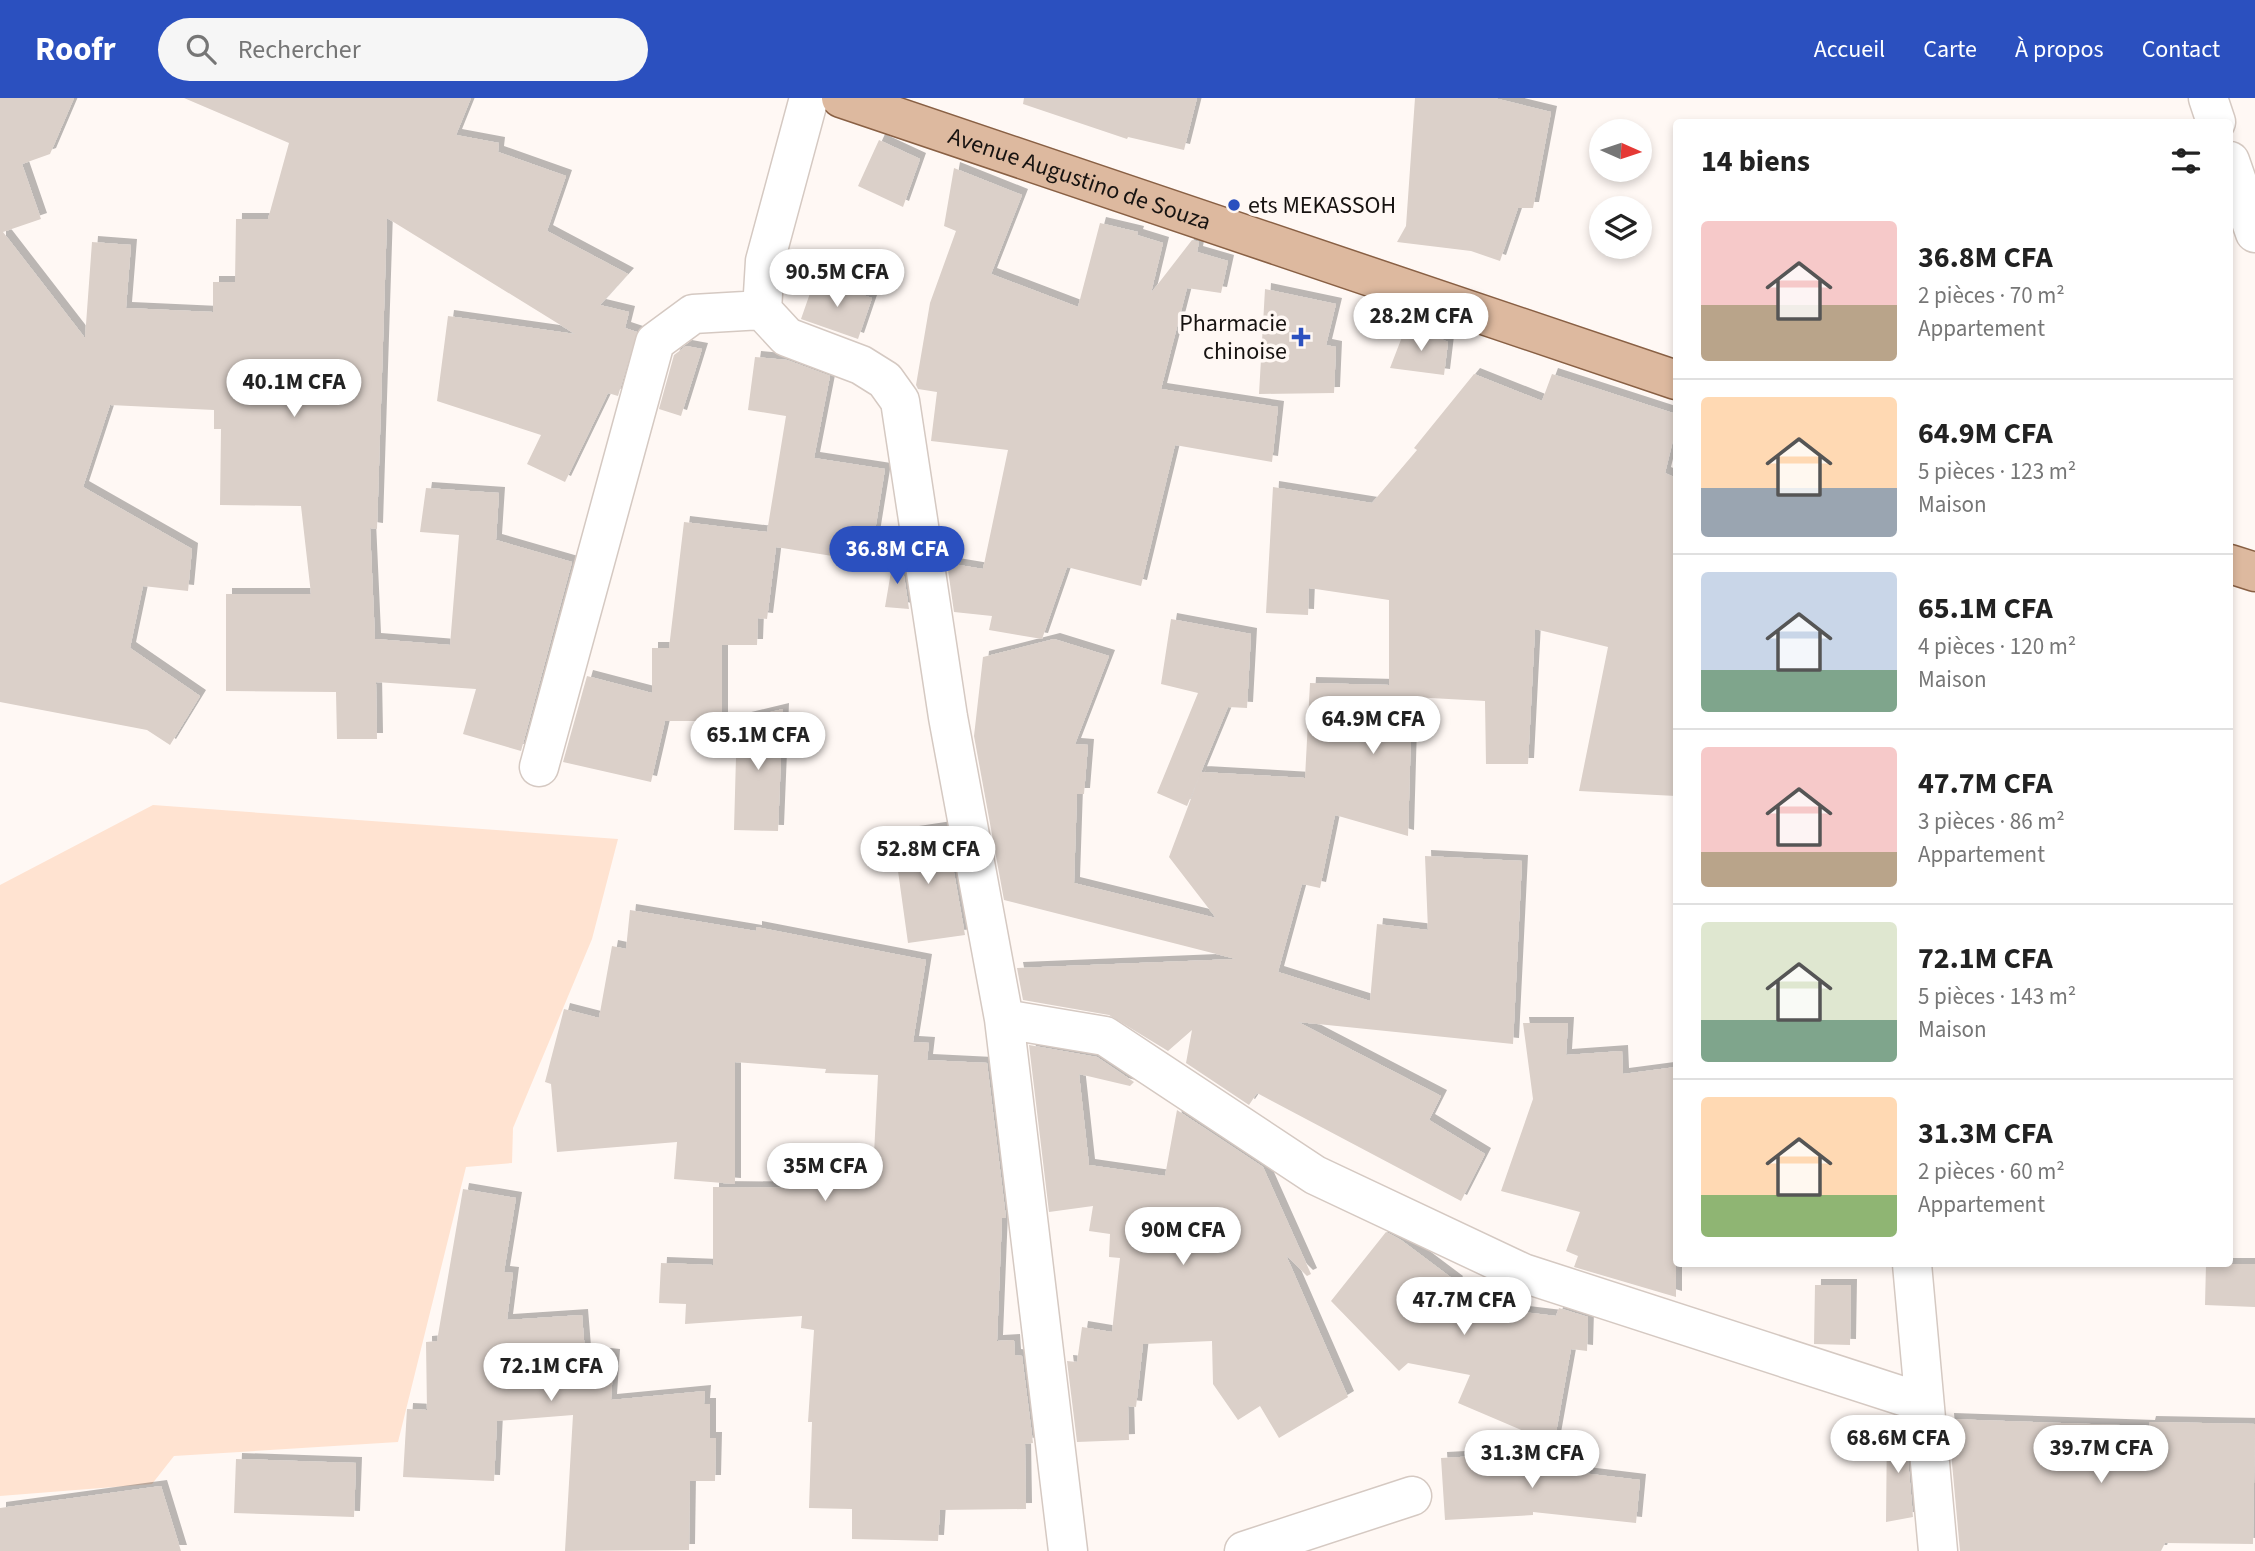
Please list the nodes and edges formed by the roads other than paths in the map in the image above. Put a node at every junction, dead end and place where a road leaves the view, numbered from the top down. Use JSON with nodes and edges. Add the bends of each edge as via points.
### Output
{"nodes":[{"id":1,"x":809,"y":98,"type":"edge"},
{"id":2,"x":841,"y":98,"type":"edge"},
{"id":3,"x":2208,"y":98,"type":"edge"},
{"id":4,"x":2215,"y":119,"type":"edge"},
{"id":5,"x":2233,"y":170,"type":"edge"},
{"id":6,"x":2255,"y":233,"type":"edge"},
{"id":7,"x":762,"y":310,"type":"junction"},
{"id":8,"x":1673,"y":379,"type":"edge"},
{"id":9,"x":539,"y":767,"type":"dead end"},
{"id":10,"x":1004,"y":1019,"type":"junction"},
{"id":11,"x":1912,"y":1267,"type":"edge"},
{"id":12,"x":1924,"y":1403,"type":"junction"},
{"id":13,"x":1412,"y":1496,"type":"dead end"},
{"id":14,"x":1068,"y":1551,"type":"edge"},
{"id":15,"x":1244,"y":1551,"type":"edge"},
{"id":16,"x":1938,"y":1551,"type":"edge"}],
"edges":[{"from":1,"to":7,"type":"street","via":[[765,261]]},
{"from":2,"to":8,"type":"main road","name":"Avenue Augustino de Souza"},
{"from":3,"to":4,"type":"street"},
{"from":5,"to":6,"type":"street"},
{"from":7,"to":9,"type":"street","via":[[693,314],[655,342]]},
{"from":7,"to":10,"type":"street","via":[[787,337],[861,365],[885,380],[900,401],[948,717]]},
{"from":10,"to":12,"type":"street","via":[[1105,1036],[1315,1175],[1523,1273]]},
{"from":10,"to":14,"type":"street"},
{"from":11,"to":12,"type":"street"},
{"from":12,"to":16,"type":"street"},
{"from":13,"to":15,"type":"street"}]}
